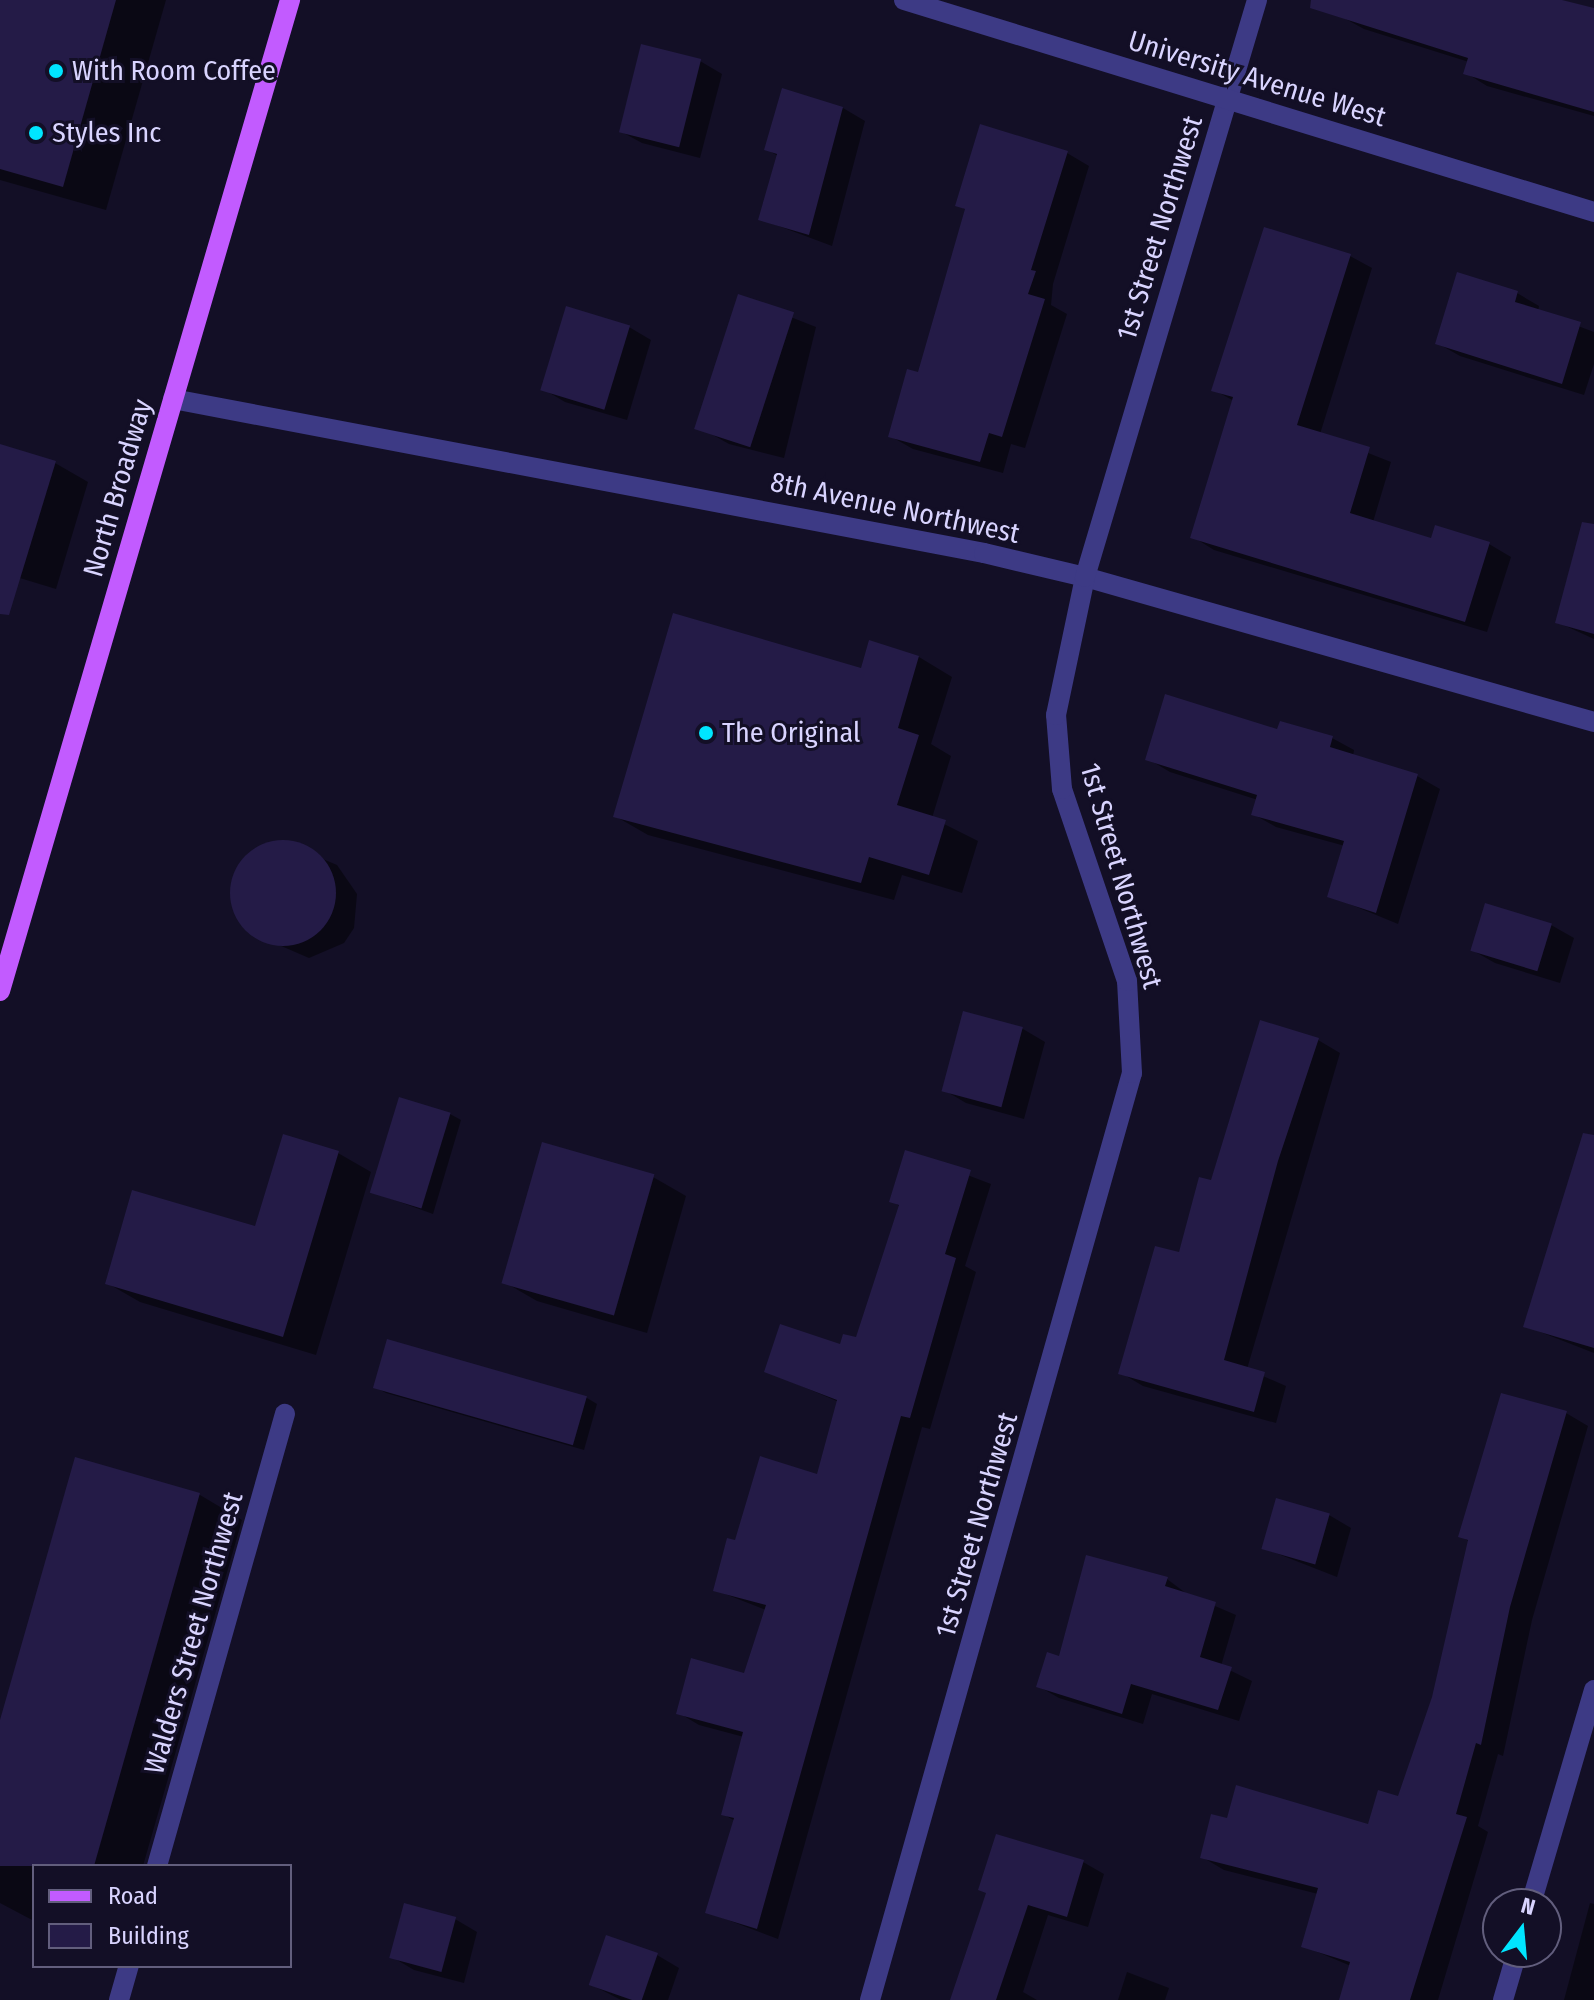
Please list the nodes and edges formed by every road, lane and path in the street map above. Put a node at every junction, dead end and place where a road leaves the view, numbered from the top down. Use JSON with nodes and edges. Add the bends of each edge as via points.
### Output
{"nodes":[{"id":1,"x":290,"y":0,"type":"edge"},
{"id":2,"x":904,"y":0,"type":"edge"},
{"id":3,"x":1257,"y":0,"type":"edge"},
{"id":4,"x":1227,"y":99,"type":"junction"},
{"id":5,"x":1594,"y":212,"type":"edge"},
{"id":6,"x":173,"y":399,"type":"junction"},
{"id":7,"x":1085,"y":577,"type":"junction"},
{"id":8,"x":1594,"y":722,"type":"edge"},
{"id":9,"x":0,"y":991,"type":"edge"},
{"id":10,"x":285,"y":1414,"type":"dead end"},
{"id":11,"x":1594,"y":1690,"type":"edge"},
{"id":12,"x":158,"y":1864,"type":"edge"},
{"id":13,"x":1536,"y":1888,"type":"edge"},
{"id":14,"x":128,"y":1968,"type":"edge"},
{"id":15,"x":1512,"y":1968,"type":"edge"},
{"id":16,"x":119,"y":2000,"type":"edge"},
{"id":17,"x":870,"y":2000,"type":"edge"},
{"id":18,"x":1503,"y":2000,"type":"edge"}],
"edges":[{"from":1,"to":6,"type":"main road","name":"North Broadway"},
{"from":2,"to":4,"type":"street","name":"University Avenue West"},
{"from":3,"to":4,"type":"street","name":"1st Street Northwest"},
{"from":4,"to":5,"type":"street","name":"University Avenue West"},
{"from":4,"to":7,"type":"street","name":"1st Street Northwest"},
{"from":6,"to":7,"type":"street","name":"8th Avenue Northwest","via":[[635,483]]},
{"from":6,"to":9,"type":"main road","name":"North Broadway"},
{"from":7,"to":8,"type":"street","name":"8th Avenue Northwest"},
{"from":7,"to":17,"type":"street","name":"1st Street Northwest","via":[[1063,666],[1056,747],[1067,809],[1127,981],[1132,1073]]},
{"from":10,"to":12,"type":"street","name":"Walders Street Northwest"},
{"from":11,"to":13,"type":"street"},
{"from":14,"to":16,"type":"street"},
{"from":15,"to":18,"type":"street"}]}
